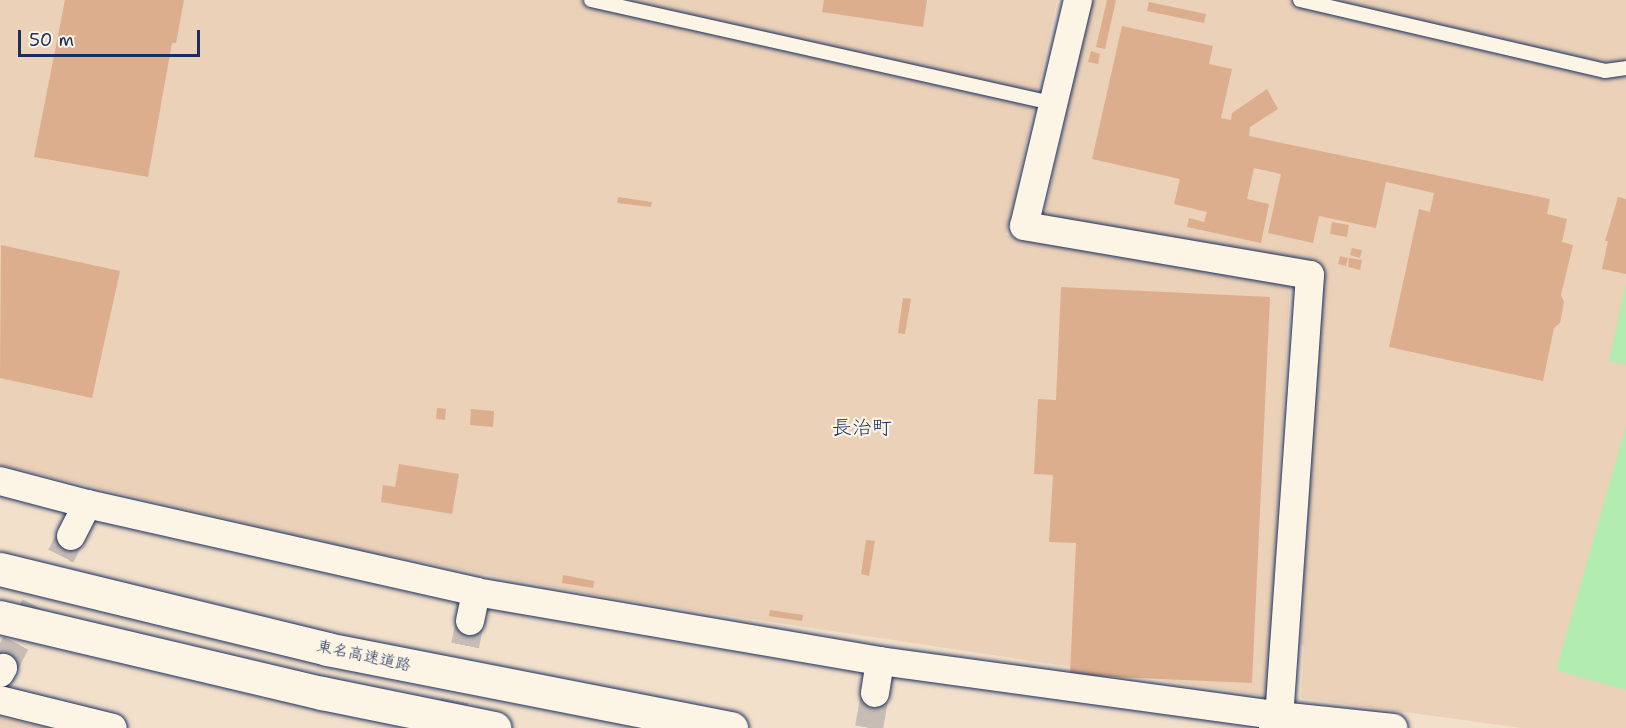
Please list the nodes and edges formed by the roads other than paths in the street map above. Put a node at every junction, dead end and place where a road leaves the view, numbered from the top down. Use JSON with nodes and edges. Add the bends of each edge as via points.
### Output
{"nodes":[{"id":1,"x":591,"y":0,"type":"edge"},
{"id":2,"x":1078,"y":0,"type":"edge"},
{"id":3,"x":1300,"y":0,"type":"edge"},
{"id":4,"x":1626,"y":68,"type":"edge"},
{"id":5,"x":1053,"y":103,"type":"junction"},
{"id":6,"x":0,"y":481,"type":"edge"},
{"id":7,"x":87,"y":504,"type":"junction"},
{"id":8,"x":71,"y":536,"type":"tunnel mouth"},
{"id":9,"x":0,"y":569,"type":"edge"},
{"id":10,"x":476,"y":592,"type":"junction"},
{"id":11,"x":0,"y":617,"type":"edge"},
{"id":12,"x":470,"y":621,"type":"tunnel mouth"},
{"id":13,"x":880,"y":661,"type":"junction"},
{"id":14,"x":875,"y":693,"type":"tunnel mouth"},
{"id":15,"x":0,"y":700,"type":"edge"},
{"id":16,"x":1276,"y":722,"type":"edge"},
{"id":17,"x":113,"y":728,"type":"edge"},
{"id":18,"x":494,"y":728,"type":"edge"},
{"id":19,"x":731,"y":728,"type":"edge"},
{"id":20,"x":1393,"y":728,"type":"edge"}],
"edges":[{"from":1,"to":5,"type":"lane"},
{"from":2,"to":5,"type":"street"},
{"from":3,"to":4,"type":"lane","via":[[1605,71]]},
{"from":5,"to":16,"type":"street","via":[[1024,226],[1310,275]]},
{"from":6,"to":7,"type":"street"},
{"from":7,"to":8,"type":"street"},
{"from":7,"to":10,"type":"street"},
{"from":9,"to":19,"type":"highway","name":"東名高速道路","via":[[327,649]]},
{"from":10,"to":12,"type":"street"},
{"from":10,"to":13,"type":"street"},
{"from":11,"to":18,"type":"highway","via":[[322,693]]},
{"from":13,"to":14,"type":"street"},
{"from":13,"to":16,"type":"street"},
{"from":15,"to":17,"type":"street"},
{"from":16,"to":20,"type":"street"}]}
